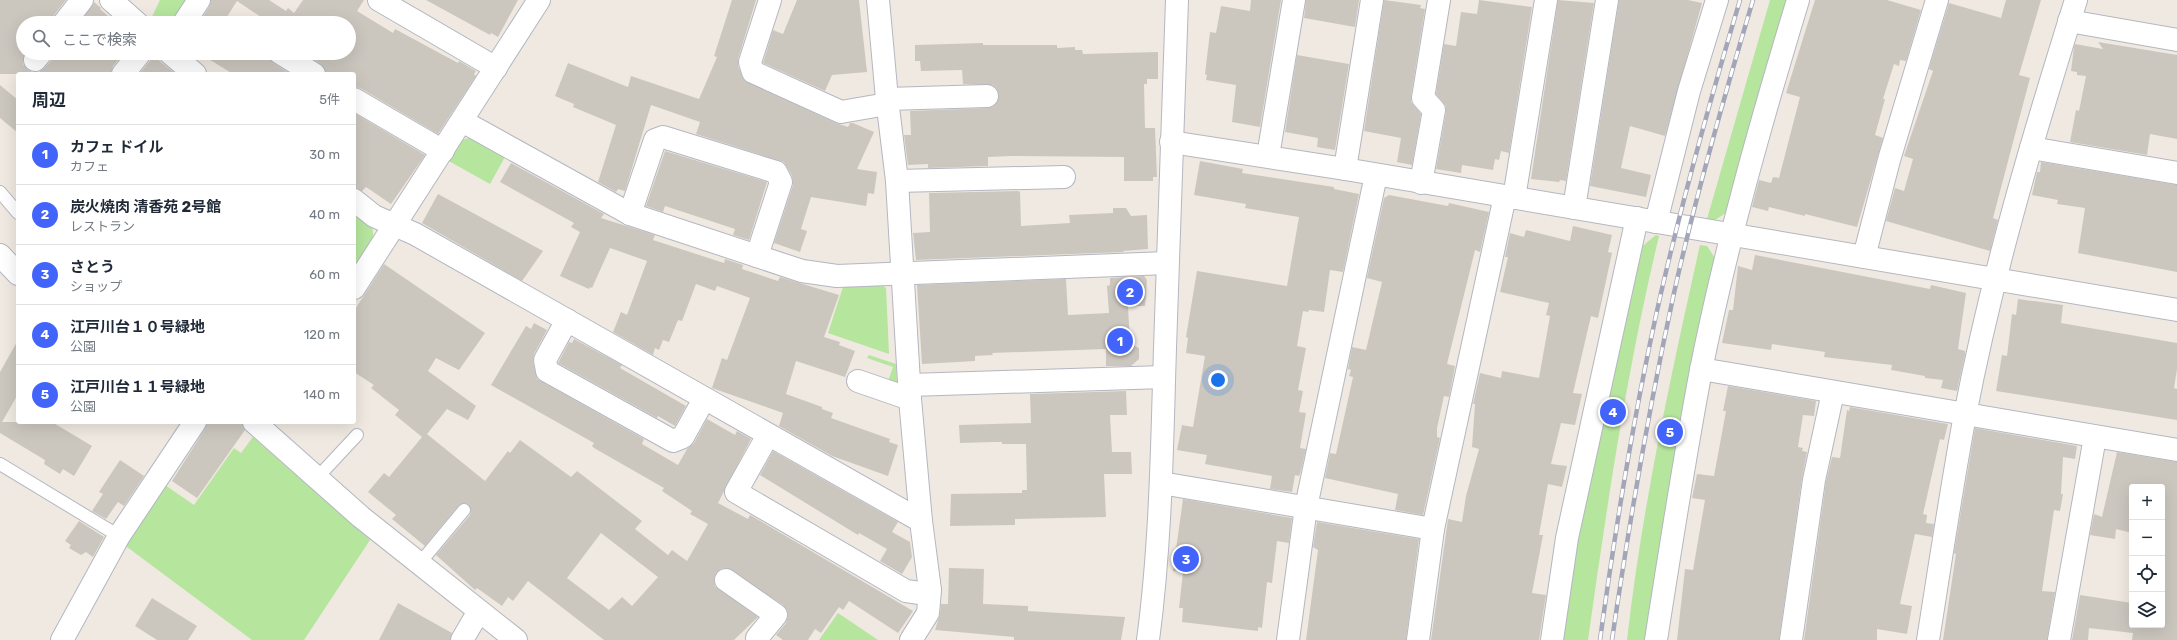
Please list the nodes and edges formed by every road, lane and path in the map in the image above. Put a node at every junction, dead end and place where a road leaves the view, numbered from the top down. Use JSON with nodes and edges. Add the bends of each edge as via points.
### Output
{"nodes":[{"id":1,"x":82,"y":0,"type":"edge"},
{"id":2,"x":199,"y":0,"type":"edge"},
{"id":3,"x":379,"y":0,"type":"edge"},
{"id":4,"x":539,"y":0,"type":"edge"},
{"id":5,"x":770,"y":0,"type":"edge"},
{"id":6,"x":878,"y":0,"type":"edge"},
{"id":7,"x":1177,"y":0,"type":"edge"},
{"id":8,"x":1294,"y":0,"type":"edge"},
{"id":9,"x":1372,"y":0,"type":"edge"},
{"id":10,"x":1439,"y":0,"type":"edge"},
{"id":11,"x":1546,"y":0,"type":"edge"},
{"id":12,"x":1607,"y":0,"type":"edge"},
{"id":13,"x":1717,"y":0,"type":"edge"},
{"id":14,"x":1798,"y":0,"type":"edge"},
{"id":15,"x":1937,"y":0,"type":"edge"},
{"id":16,"x":2076,"y":0,"type":"edge"},
{"id":17,"x":118,"y":2,"type":"edge"},
{"id":18,"x":69,"y":16,"type":"edge"},
{"id":19,"x":131,"y":16,"type":"edge"},
{"id":20,"x":189,"y":16,"type":"edge"},
{"id":21,"x":2069,"y":21,"type":"junction"},
{"id":22,"x":2177,"y":40,"type":"edge"},
{"id":23,"x":134,"y":60,"type":"edge"},
{"id":24,"x":177,"y":60,"type":"edge"},
{"id":25,"x":291,"y":60,"type":"edge"},
{"id":26,"x":496,"y":68,"type":"junction"},
{"id":27,"x":125,"y":72,"type":"edge"},
{"id":28,"x":188,"y":72,"type":"edge"},
{"id":29,"x":311,"y":72,"type":"edge"},
{"id":30,"x":987,"y":96,"type":"dead end"},
{"id":31,"x":356,"y":100,"type":"edge"},
{"id":32,"x":887,"y":101,"type":"junction"},
{"id":33,"x":462,"y":121,"type":"junction"},
{"id":34,"x":1171,"y":142,"type":"junction"},
{"id":35,"x":2030,"y":148,"type":"junction"},
{"id":36,"x":443,"y":152,"type":"junction"},
{"id":37,"x":1268,"y":156,"type":"junction"},
{"id":38,"x":1345,"y":169,"type":"junction"},
{"id":39,"x":2177,"y":173,"type":"edge"},
{"id":40,"x":1376,"y":175,"type":"junction"},
{"id":41,"x":1064,"y":177,"type":"dead end"},
{"id":42,"x":897,"y":181,"type":"junction"},
{"id":43,"x":1421,"y":183,"type":"junction"},
{"id":44,"x":0,"y":192,"type":"edge"},
{"id":45,"x":1509,"y":197,"type":"junction"},
{"id":46,"x":356,"y":202,"type":"edge"},
{"id":47,"x":1574,"y":208,"type":"junction"},
{"id":48,"x":16,"y":211,"type":"edge"},
{"id":49,"x":630,"y":214,"type":"junction"},
{"id":50,"x":1647,"y":220,"type":"junction"},
{"id":51,"x":393,"y":225,"type":"junction"},
{"id":52,"x":1732,"y":234,"type":"junction"},
{"id":53,"x":0,"y":255,"type":"edge"},
{"id":54,"x":757,"y":256,"type":"junction"},
{"id":55,"x":1864,"y":257,"type":"junction"},
{"id":56,"x":1167,"y":263,"type":"junction"},
{"id":57,"x":16,"y":272,"type":"edge"},
{"id":58,"x":904,"y":274,"type":"junction"},
{"id":59,"x":1996,"y":279,"type":"junction"},
{"id":60,"x":356,"y":285,"type":"edge"},
{"id":61,"x":2177,"y":310,"type":"edge"},
{"id":62,"x":567,"y":320,"type":"junction"},
{"id":63,"x":1702,"y":369,"type":"junction"},
{"id":64,"x":1164,"y":377,"type":"junction"},
{"id":65,"x":858,"y":381,"type":"dead end"},
{"id":66,"x":910,"y":392,"type":"junction"},
{"id":67,"x":1833,"y":392,"type":"junction"},
{"id":68,"x":704,"y":399,"type":"junction"},
{"id":69,"x":1966,"y":414,"type":"junction"},
{"id":70,"x":194,"y":424,"type":"edge"},
{"id":71,"x":262,"y":425,"type":"edge"},
{"id":72,"x":357,"y":435,"type":"dead end"},
{"id":73,"x":768,"y":435,"type":"junction"},
{"id":74,"x":2095,"y":437,"type":"junction"},
{"id":75,"x":2177,"y":450,"type":"edge"},
{"id":76,"x":0,"y":464,"type":"edge"},
{"id":77,"x":317,"y":478,"type":"junction"},
{"id":78,"x":1161,"y":483,"type":"junction"},
{"id":79,"x":1306,"y":507,"type":"junction"},
{"id":80,"x":464,"y":510,"type":"dead end"},
{"id":81,"x":920,"y":521,"type":"junction"},
{"id":82,"x":1433,"y":529,"type":"junction"},
{"id":83,"x":119,"y":536,"type":"junction"},
{"id":84,"x":419,"y":564,"type":"junction"},
{"id":85,"x":726,"y":580,"type":"dead end"},
{"id":86,"x":930,"y":590,"type":"junction"},
{"id":87,"x":479,"y":611,"type":"junction"},
{"id":88,"x":70,"y":637,"type":"edge"},
{"id":89,"x":758,"y":639,"type":"edge"},
{"id":90,"x":462,"y":640,"type":"edge"},
{"id":91,"x":516,"y":640,"type":"edge"},
{"id":92,"x":911,"y":640,"type":"edge"},
{"id":93,"x":1148,"y":640,"type":"edge"},
{"id":94,"x":1288,"y":640,"type":"edge"},
{"id":95,"x":1418,"y":640,"type":"edge"},
{"id":96,"x":1552,"y":640,"type":"edge"},
{"id":97,"x":1656,"y":640,"type":"edge"},
{"id":98,"x":1791,"y":640,"type":"edge"},
{"id":99,"x":1928,"y":640,"type":"edge"},
{"id":100,"x":2059,"y":640,"type":"edge"}],
"edges":[{"from":1,"to":18,"type":"street"},
{"from":2,"to":20,"type":"street"},
{"from":3,"to":26,"type":"street"},
{"from":4,"to":26,"type":"street"},
{"from":5,"to":32,"type":"street","via":[[750,62],[753,72],[841,112]]},
{"from":6,"to":32,"type":"street"},
{"from":7,"to":34,"type":"street"},
{"from":8,"to":37,"type":"street"},
{"from":9,"to":38,"type":"street"},
{"from":10,"to":43,"type":"street","via":[[1423,98],[1434,110]]},
{"from":11,"to":45,"type":"street"},
{"from":12,"to":47,"type":"street"},
{"from":13,"to":50,"type":"street"},
{"from":14,"to":52,"type":"street"},
{"from":15,"to":55,"type":"street"},
{"from":16,"to":21,"type":"street"},
{"from":17,"to":19,"type":"street"},
{"from":21,"to":22,"type":"street"},
{"from":21,"to":35,"type":"street"},
{"from":23,"to":27,"type":"street"},
{"from":24,"to":28,"type":"street"},
{"from":25,"to":29,"type":"street"},
{"from":26,"to":33,"type":"street"},
{"from":30,"to":32,"type":"street"},
{"from":31,"to":36,"type":"street"},
{"from":32,"to":42,"type":"street"},
{"from":33,"to":36,"type":"street"},
{"from":33,"to":49,"type":"street"},
{"from":34,"to":37,"type":"street"},
{"from":34,"to":56,"type":"street"},
{"from":35,"to":39,"type":"street"},
{"from":35,"to":59,"type":"street"},
{"from":36,"to":51,"type":"street"},
{"from":37,"to":38,"type":"street"},
{"from":38,"to":40,"type":"street"},
{"from":40,"to":43,"type":"street"},
{"from":40,"to":79,"type":"street"},
{"from":41,"to":42,"type":"street"},
{"from":42,"to":58,"type":"street"},
{"from":43,"to":45,"type":"street"},
{"from":44,"to":48,"type":"lane"},
{"from":45,"to":47,"type":"street"},
{"from":45,"to":82,"type":"street"},
{"from":46,"to":51,"type":"street","via":[[374,216]]},
{"from":47,"to":50,"type":"street"},
{"from":49,"to":54,"type":"street"},
{"from":49,"to":54,"type":"street","via":[[655,140],[663,136],[776,172],[781,182]]},
{"from":50,"to":52,"type":"street"},
{"from":50,"to":96,"type":"street","via":[[1568,531]]},
{"from":51,"to":60,"type":"street"},
{"from":51,"to":62,"type":"street","via":[[415,234]]},
{"from":52,"to":55,"type":"street"},
{"from":52,"to":63,"type":"street"},
{"from":53,"to":57,"type":"street"},
{"from":54,"to":58,"type":"street","via":[[802,271],[837,276]]},
{"from":55,"to":59,"type":"street"},
{"from":56,"to":58,"type":"street"},
{"from":56,"to":64,"type":"street"},
{"from":58,"to":66,"type":"street"},
{"from":59,"to":61,"type":"street"},
{"from":59,"to":69,"type":"street"},
{"from":62,"to":68,"type":"street"},
{"from":62,"to":68,"type":"street","via":[[545,360],[547,371],[672,441],[683,437]]},
{"from":63,"to":67,"type":"street"},
{"from":63,"to":97,"type":"street","via":[[1672,529]]},
{"from":64,"to":66,"type":"street"},
{"from":64,"to":78,"type":"street"},
{"from":65,"to":66,"type":"street"},
{"from":66,"to":81,"type":"street"},
{"from":67,"to":69,"type":"street"},
{"from":67,"to":98,"type":"street","via":[[1814,480]]},
{"from":68,"to":73,"type":"street"},
{"from":69,"to":74,"type":"street"},
{"from":69,"to":99,"type":"street"},
{"from":70,"to":83,"type":"street"},
{"from":71,"to":77,"type":"street"},
{"from":72,"to":77,"type":"lane"},
{"from":73,"to":81,"type":"street"},
{"from":73,"to":86,"type":"street","via":[[736,492],[906,591],[920,593]]},
{"from":74,"to":75,"type":"street"},
{"from":74,"to":100,"type":"street"},
{"from":76,"to":83,"type":"lane"},
{"from":77,"to":84,"type":"street"},
{"from":78,"to":79,"type":"street"},
{"from":78,"to":93,"type":"street","via":[[1156,570]]},
{"from":79,"to":82,"type":"street"},
{"from":79,"to":94,"type":"street"},
{"from":80,"to":84,"type":"lane"},
{"from":81,"to":86,"type":"street"},
{"from":82,"to":95,"type":"street"},
{"from":83,"to":88,"type":"street"},
{"from":84,"to":87,"type":"street"},
{"from":85,"to":89,"type":"street","via":[[776,615]]},
{"from":86,"to":92,"type":"street","via":[[928,613]]},
{"from":87,"to":90,"type":"street"},
{"from":87,"to":91,"type":"street"}]}
